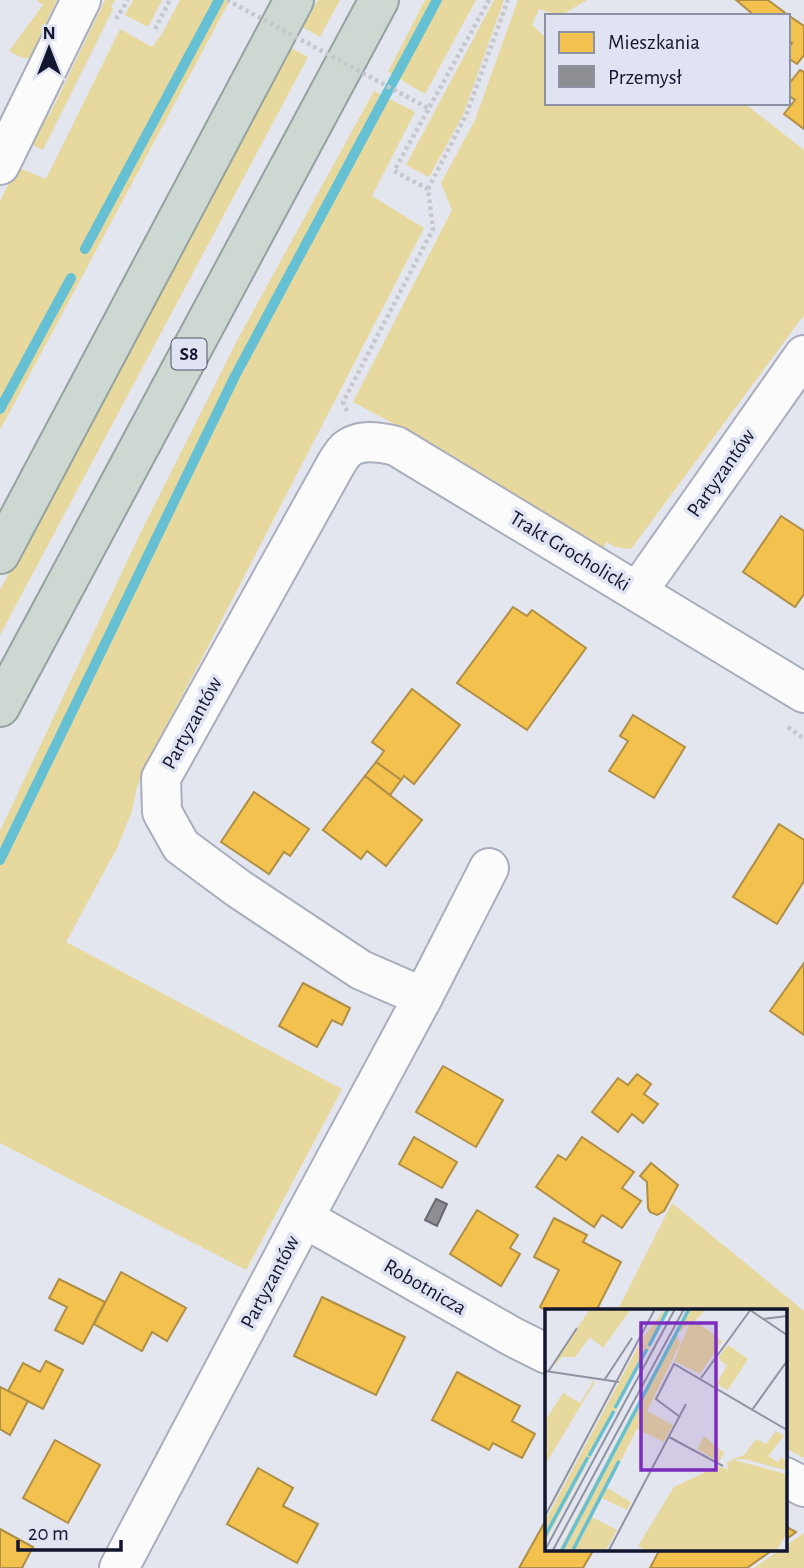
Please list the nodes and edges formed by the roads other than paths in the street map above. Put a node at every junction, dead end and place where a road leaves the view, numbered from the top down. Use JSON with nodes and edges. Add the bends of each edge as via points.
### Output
{"nodes":[{"id":1,"x":81,"y":0,"type":"edge"},
{"id":2,"x":294,"y":0,"type":"edge"},
{"id":3,"x":379,"y":0,"type":"edge"},
{"id":4,"x":0,"y":165,"type":"edge"},
{"id":5,"x":804,"y":355,"type":"edge"},
{"id":6,"x":348,"y":453,"type":"joint"},
{"id":7,"x":0,"y":554,"type":"edge"},
{"id":8,"x":638,"y":591,"type":"junction"},
{"id":9,"x":804,"y":693,"type":"edge"},
{"id":10,"x":0,"y":707,"type":"edge"},
{"id":11,"x":489,"y":868,"type":"dead end"},
{"id":12,"x":423,"y":997,"type":"junction"},
{"id":13,"x":304,"y":1218,"type":"junction"},
{"id":14,"x":545,"y":1353,"type":"edge"},
{"id":15,"x":786,"y":1479,"type":"edge"},
{"id":16,"x":804,"y":1488,"type":"edge"},
{"id":17,"x":119,"y":1568,"type":"edge"}],
"edges":[{"from":1,"to":4,"type":"street"},
{"from":2,"to":7,"type":"highway"},
{"from":3,"to":10,"type":"highway","number":"S8"},
{"from":5,"to":8,"type":"street","name":"Partyzantów"},
{"from":6,"to":8,"type":"street","name":"Trakt Grocholicki","via":[[379,442],[396,446]]},
{"from":6,"to":12,"type":"street","name":"Partyzantów","via":[[161,778],[162,812],[181,846],[239,889],[361,970]]},
{"from":8,"to":9,"type":"street","name":"Trakt Grocholicki"},
{"from":11,"to":12,"type":"street","name":"Partyzantów"},
{"from":12,"to":13,"type":"street","name":"Partyzantów"},
{"from":13,"to":14,"type":"street","name":"Robotnicza"},
{"from":13,"to":17,"type":"street","name":"Partyzantów"},
{"from":15,"to":16,"type":"street"}]}
